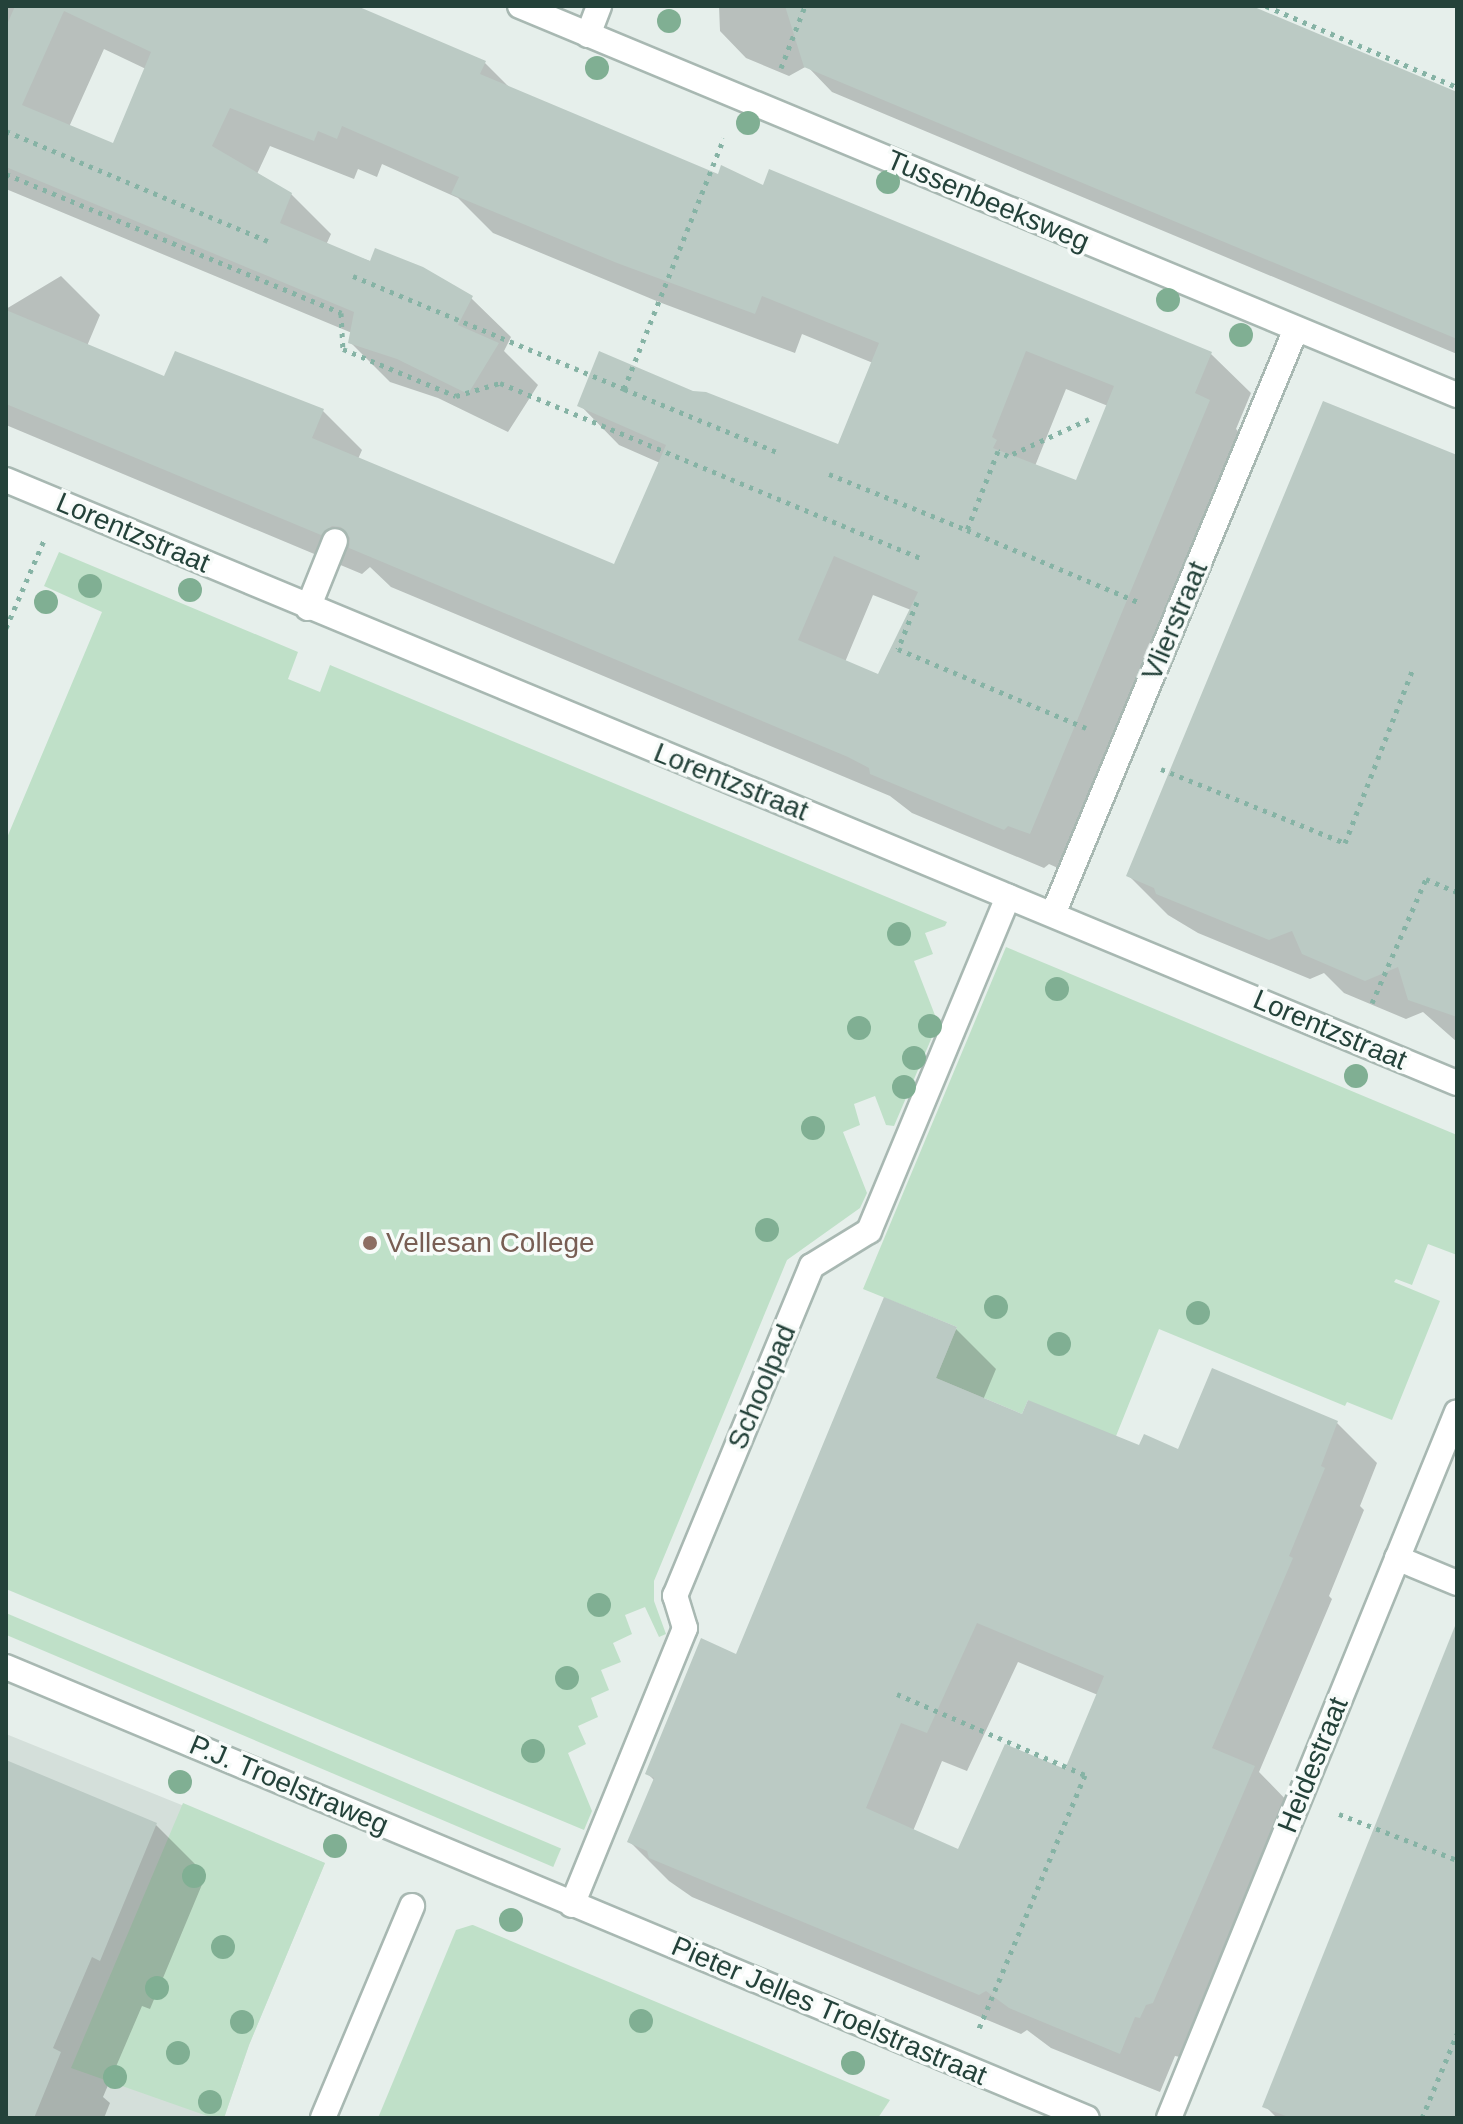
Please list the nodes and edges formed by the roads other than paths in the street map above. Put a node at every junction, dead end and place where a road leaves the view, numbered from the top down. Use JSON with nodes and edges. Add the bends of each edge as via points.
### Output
{"nodes":[{"id":1,"x":520,"y":6,"type":"edge"},
{"id":2,"x":599,"y":6,"type":"edge"},
{"id":3,"x":588,"y":35,"type":"junction"},
{"id":4,"x":1296,"y":329,"type":"junction"},
{"id":5,"x":1457,"y":395,"type":"edge"},
{"id":6,"x":6,"y":480,"type":"edge"},
{"id":7,"x":335,"y":541,"type":"dead end"},
{"id":8,"x":308,"y":608,"type":"junction"},
{"id":9,"x":1008,"y":897,"type":"junction"},
{"id":10,"x":1053,"y":914,"type":"junction"},
{"id":11,"x":1457,"y":1083,"type":"edge"},
{"id":12,"x":1457,"y":1412,"type":"edge"},
{"id":13,"x":1397,"y":1558,"type":"junction"},
{"id":14,"x":1457,"y":1583,"type":"edge"},
{"id":15,"x":6,"y":1667,"type":"edge"},
{"id":16,"x":572,"y":1905,"type":"junction"},
{"id":17,"x":412,"y":1906,"type":"dead end"},
{"id":18,"x":323,"y":2118,"type":"edge"},
{"id":19,"x":1087,"y":2118,"type":"edge"},
{"id":20,"x":1169,"y":2118,"type":"edge"}],
"edges":[{"from":1,"to":3,"type":"street","name":"Tussenbeeksweg"},
{"from":2,"to":3,"type":"street"},
{"from":3,"to":4,"type":"street","name":"Tussenbeeksweg"},
{"from":4,"to":5,"type":"street","name":"Tussenbeeksweg"},
{"from":4,"to":10,"type":"street","name":"Vlierstraat"},
{"from":6,"to":8,"type":"street","name":"Lorentzstraat"},
{"from":7,"to":8,"type":"street"},
{"from":8,"to":9,"type":"street","name":"Lorentzstraat"},
{"from":9,"to":10,"type":"street","name":"Lorentzstraat"},
{"from":9,"to":16,"type":"street","name":"Schoolpad","via":[[869,1231],[812,1266],[675,1596],[685,1628]]},
{"from":10,"to":11,"type":"street","name":"Lorentzstraat"},
{"from":12,"to":13,"type":"street","name":"Heidestraat"},
{"from":13,"to":14,"type":"street"},
{"from":13,"to":20,"type":"street","name":"Heidestraat"},
{"from":15,"to":16,"type":"street","name":"P.J. Troelstraweg"},
{"from":16,"to":19,"type":"street","name":"Pieter Jelles Troelstrastraat"},
{"from":17,"to":18,"type":"street"}]}
